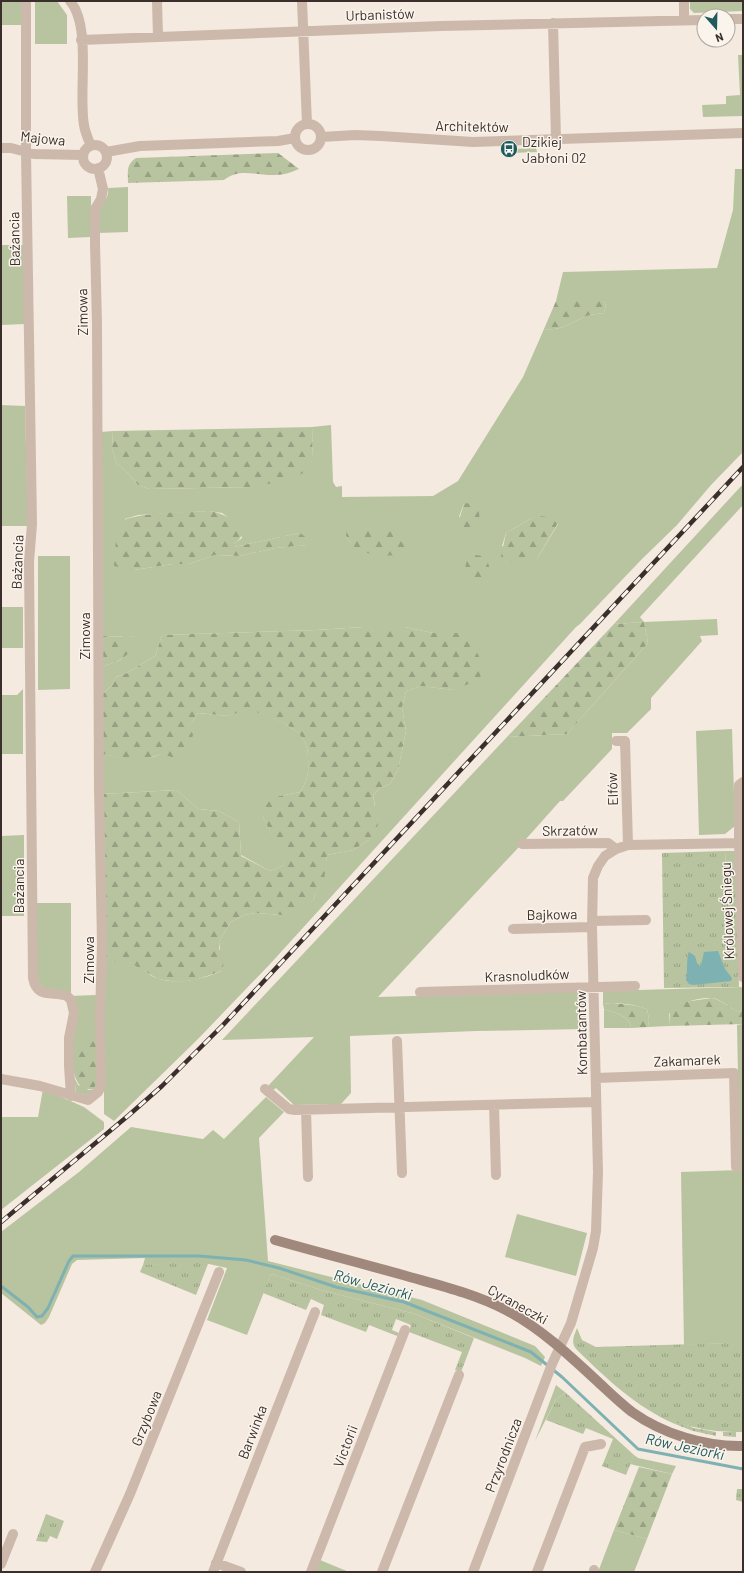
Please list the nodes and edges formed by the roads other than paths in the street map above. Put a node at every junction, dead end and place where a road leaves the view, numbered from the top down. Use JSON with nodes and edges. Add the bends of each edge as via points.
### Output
{"nodes":[{"id":1,"x":26,"y":1,"type":"edge"},
{"id":2,"x":70,"y":1,"type":"edge"},
{"id":3,"x":157,"y":1,"type":"edge"},
{"id":4,"x":302,"y":1,"type":"edge"},
{"id":5,"x":684,"y":1,"type":"edge"},
{"id":6,"x":684,"y":20,"type":"junction"},
{"id":7,"x":696,"y":20,"type":"edge"},
{"id":8,"x":553,"y":23,"type":"junction"},
{"id":9,"x":303,"y":32,"type":"junction"},
{"id":10,"x":158,"y":36,"type":"junction"},
{"id":11,"x":81,"y":40,"type":"junction"},
{"id":12,"x":307,"y":124,"type":"junction"},
{"id":13,"x":743,"y":133,"type":"edge"},
{"id":14,"x":322,"y":137,"type":"junction"},
{"id":15,"x":295,"y":138,"type":"junction"},
{"id":16,"x":556,"y":139,"type":"junction"},
{"id":17,"x":91,"y":146,"type":"junction"},
{"id":18,"x":1,"y":148,"type":"edge"},
{"id":19,"x":106,"y":152,"type":"junction"},
{"id":20,"x":26,"y":153,"type":"junction"},
{"id":21,"x":83,"y":155,"type":"junction"},
{"id":22,"x":98,"y":168,"type":"junction"},
{"id":23,"x":616,"y":741,"type":"dead end"},
{"id":24,"x":743,"y":782,"type":"edge"},
{"id":25,"x":741,"y":843,"type":"edge"},
{"id":26,"x":522,"y":844,"type":"dead end"},
{"id":27,"x":628,"y":845,"type":"junction"},
{"id":28,"x":616,"y":849,"type":"junction"},
{"id":29,"x":742,"y":914,"type":"edge"},
{"id":30,"x":646,"y":920,"type":"dead end"},
{"id":31,"x":592,"y":924,"type":"junction"},
{"id":32,"x":513,"y":929,"type":"dead end"},
{"id":33,"x":743,"y":977,"type":"edge"},
{"id":34,"x":634,"y":986,"type":"dead end"},
{"id":35,"x":594,"y":987,"type":"junction"},
{"id":36,"x":420,"y":992,"type":"dead end"},
{"id":37,"x":397,"y":1041,"type":"dead end"},
{"id":38,"x":596,"y":1078,"type":"junction"},
{"id":39,"x":1,"y":1079,"type":"edge"},
{"id":40,"x":265,"y":1089,"type":"dead end"},
{"id":41,"x":70,"y":1096,"type":"junction"},
{"id":42,"x":596,"y":1102,"type":"junction"},
{"id":43,"x":494,"y":1105,"type":"junction"},
{"id":44,"x":399,"y":1107,"type":"junction"},
{"id":45,"x":306,"y":1110,"type":"junction"},
{"id":46,"x":736,"y":1167,"type":"dead end"},
{"id":47,"x":402,"y":1173,"type":"dead end"},
{"id":48,"x":496,"y":1175,"type":"dead end"},
{"id":49,"x":308,"y":1177,"type":"dead end"},
{"id":50,"x":275,"y":1240,"type":"dead end"},
{"id":51,"x":218,"y":1272,"type":"dead end"},
{"id":52,"x":314,"y":1312,"type":"dead end"},
{"id":53,"x":405,"y":1330,"type":"dead end"},
{"id":54,"x":561,"y":1348,"type":"junction"},
{"id":55,"x":459,"y":1375,"type":"dead end"},
{"id":56,"x":601,"y":1444,"type":"dead end"},
{"id":57,"x":743,"y":1446,"type":"edge"},
{"id":58,"x":13,"y":1534,"type":"dead end"},
{"id":59,"x":1,"y":1564,"type":"edge"},
{"id":60,"x":215,"y":1567,"type":"edge"},
{"id":61,"x":95,"y":1572,"type":"edge"},
{"id":62,"x":241,"y":1572,"type":"edge"},
{"id":63,"x":311,"y":1572,"type":"edge"},
{"id":64,"x":382,"y":1572,"type":"edge"},
{"id":65,"x":473,"y":1572,"type":"edge"},
{"id":66,"x":537,"y":1572,"type":"edge"}],
"edges":[{"from":1,"to":20,"type":"street","name":"Bażancia"},
{"from":2,"to":11,"type":"street","via":[[77,11]]},
{"from":3,"to":10,"type":"street"},
{"from":4,"to":9,"type":"street"},
{"from":5,"to":6,"type":"street"},
{"from":6,"to":7,"type":"street","name":"Urbanistów"},
{"from":6,"to":8,"type":"street","name":"Urbanistów"},
{"from":8,"to":9,"type":"street","name":"Urbanistów"},
{"from":8,"to":16,"type":"street"},
{"from":9,"to":10,"type":"street","name":"Urbanistów"},
{"from":9,"to":12,"type":"street"},
{"from":10,"to":11,"type":"street","name":"Urbanistów"},
{"from":11,"to":17,"type":"street","via":[[84,124]]},
{"from":12,"to":14,"type":"street","via":[[316,126]]},
{"from":12,"to":15,"type":"street","via":[[297,130]]},
{"from":13,"to":16,"type":"street","name":"Architektów"},
{"from":14,"to":15,"type":"street","via":[[318,146],[310,150],[300,147]]},
{"from":14,"to":16,"type":"street","name":"Architektów","via":[[355,135],[473,142]]},
{"from":15,"to":19,"type":"street","via":[[278,141],[140,146]]},
{"from":17,"to":19,"type":"street","via":[[101,146]]},
{"from":17,"to":21,"type":"street","via":[[86,148]]},
{"from":18,"to":20,"type":"street","name":"Majowa"},
{"from":19,"to":22,"type":"street","via":[[104,164]]},
{"from":20,"to":21,"type":"street","name":"Majowa"},
{"from":20,"to":41,"type":"street","name":"Bażancia","via":[[32,524],[29,562],[32,978],[37,990],[67,996],[73,1005],[69,1038]]},
{"from":21,"to":22,"type":"street","via":[[86,164],[91,168]]},
{"from":22,"to":41,"type":"street","name":"Zimowa","via":[[103,189],[95,209],[101,1086],[88,1100]]},
{"from":23,"to":27,"type":"street","name":"Elfów","via":[[625,741]]},
{"from":24,"to":25,"type":"street","name":"Królowej Śniegu","via":[[739,785]]},
{"from":25,"to":27,"type":"street","name":"Kombatantów"},
{"from":25,"to":29,"type":"street","name":"Królowej Śniegu"},
{"from":26,"to":28,"type":"street","name":"Skrzatów","via":[[608,843]]},
{"from":27,"to":28,"type":"street","name":"Kombatantów"},
{"from":28,"to":31,"type":"street","name":"Kombatantów","via":[[600,862],[593,878]]},
{"from":29,"to":33,"type":"street","name":"Królowej Śniegu"},
{"from":30,"to":31,"type":"street","name":"Bajkowa"},
{"from":31,"to":32,"type":"street","name":"Bajkowa"},
{"from":31,"to":35,"type":"street","name":"Kombatantów"},
{"from":34,"to":35,"type":"street","name":"Krasnoludków"},
{"from":35,"to":36,"type":"street","name":"Krasnoludków"},
{"from":35,"to":38,"type":"street","name":"Kombatantów"},
{"from":37,"to":44,"type":"street"},
{"from":38,"to":42,"type":"street","name":"Kombatantów"},
{"from":38,"to":46,"type":"street","name":"Zakamarek","via":[[734,1073]]},
{"from":39,"to":41,"type":"street","via":[[40,1086]]},
{"from":40,"to":45,"type":"street","via":[[289,1109]]},
{"from":42,"to":43,"type":"street"},
{"from":42,"to":54,"type":"street","name":"Kombatantów","via":[[596,1230],[571,1323]]},
{"from":43,"to":44,"type":"street"},
{"from":43,"to":48,"type":"street"},
{"from":44,"to":45,"type":"street"},
{"from":44,"to":47,"type":"street"},
{"from":45,"to":49,"type":"street"},
{"from":50,"to":54,"type":"street","name":"Cyraneczki","via":[[482,1299],[526,1321]]},
{"from":51,"to":61,"type":"street","name":"Grzybowa","via":[[130,1494]]},
{"from":52,"to":60,"type":"street","name":"Barwinka"},
{"from":53,"to":63,"type":"street","name":"Victorii"},
{"from":54,"to":57,"type":"street","name":"Cyraneczki","via":[[612,1395],[652,1424],[700,1442]]},
{"from":54,"to":65,"type":"street","name":"Przyrodnicza","via":[[552,1364]]},
{"from":55,"to":64,"type":"street"},
{"from":56,"to":66,"type":"street","via":[[586,1447]]},
{"from":58,"to":59,"type":"street"},
{"from":60,"to":62,"type":"street","name":"Barwinka"}]}
